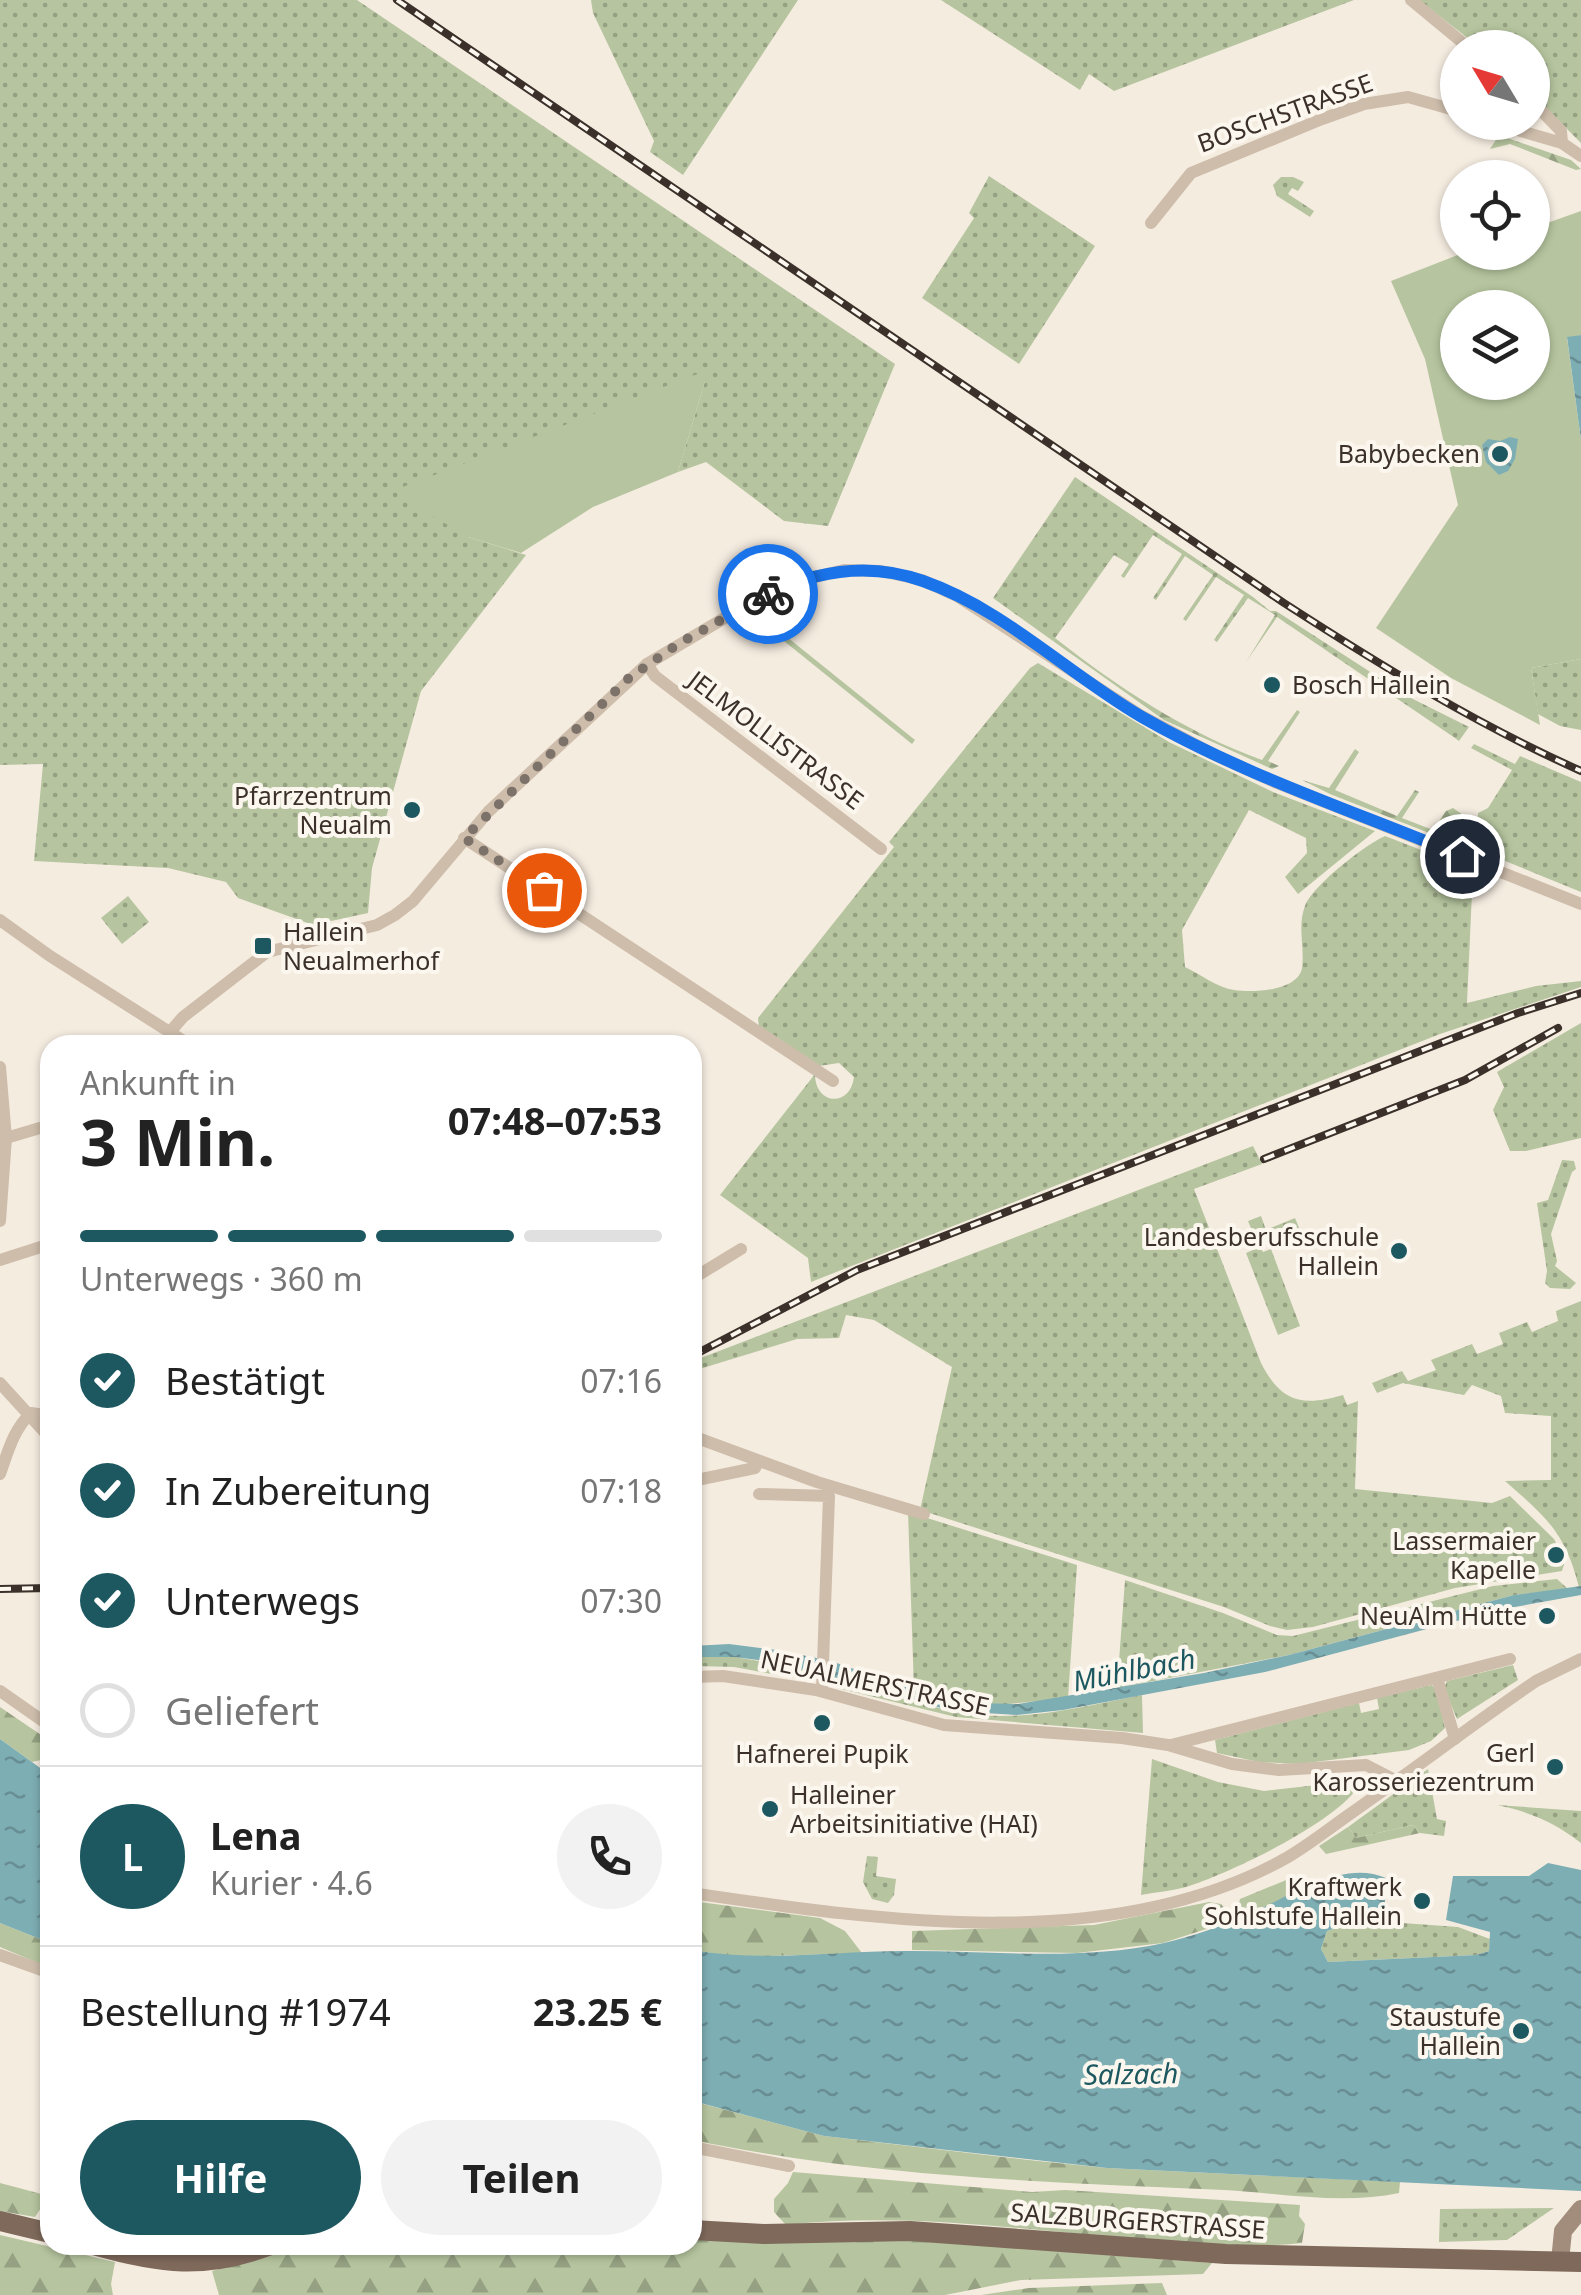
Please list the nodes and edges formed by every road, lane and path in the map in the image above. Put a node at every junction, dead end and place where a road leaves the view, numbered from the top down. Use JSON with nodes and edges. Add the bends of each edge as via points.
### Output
{"nodes":[{"id":1,"x":1411,"y":0,"type":"edge"},
{"id":2,"x":1447,"y":30,"type":"edge"},
{"id":3,"x":1440,"y":104,"type":"edge"},
{"id":4,"x":1550,"y":119,"type":"edge"},
{"id":5,"x":1550,"y":140,"type":"edge"},
{"id":6,"x":1562,"y":143,"type":"junction"},
{"id":7,"x":1581,"y":156,"type":"edge"},
{"id":8,"x":1151,"y":223,"type":"dead end"},
{"id":9,"x":647,"y":664,"type":"junction"},
{"id":10,"x":464,"y":838,"type":"junction"},
{"id":11,"x":881,"y":849,"type":"dead end"},
{"id":12,"x":1581,"y":904,"type":"edge"},
{"id":13,"x":0,"y":920,"type":"edge"},
{"id":14,"x":170,"y":1032,"type":"junction"},
{"id":15,"x":175,"y":1035,"type":"edge"},
{"id":16,"x":0,"y":1067,"type":"edge"},
{"id":17,"x":833,"y":1081,"type":"dead end"},
{"id":18,"x":1,"y":1088,"type":"edge"},
{"id":19,"x":40,"y":1128,"type":"edge"},
{"id":20,"x":6,"y":1138,"type":"junction"},
{"id":21,"x":0,"y":1221,"type":"edge"},
{"id":22,"x":40,"y":1247,"type":"edge"},
{"id":23,"x":740,"y":1249,"type":"dead end"},
{"id":24,"x":0,"y":1260,"type":"edge"},
{"id":25,"x":702,"y":1273,"type":"edge"},
{"id":26,"x":0,"y":1383,"type":"edge"},
{"id":27,"x":28,"y":1416,"type":"junction"},
{"id":28,"x":40,"y":1416,"type":"edge"},
{"id":29,"x":40,"y":1428,"type":"edge"},
{"id":30,"x":702,"y":1440,"type":"edge"},
{"id":31,"x":758,"y":1462,"type":"junction"},
{"id":32,"x":788,"y":1471,"type":"junction"},
{"id":33,"x":0,"y":1474,"type":"edge"},
{"id":34,"x":702,"y":1479,"type":"edge"},
{"id":35,"x":759,"y":1494,"type":"dead end"},
{"id":36,"x":786,"y":1495,"type":"junction"},
{"id":37,"x":924,"y":1514,"type":"dead end"},
{"id":38,"x":1581,"y":1659,"type":"edge"},
{"id":39,"x":1510,"y":1660,"type":"dead end"},
{"id":40,"x":702,"y":1677,"type":"edge"},
{"id":41,"x":1437,"y":1678,"type":"junction"},
{"id":42,"x":822,"y":1684,"type":"junction"},
{"id":43,"x":0,"y":1692,"type":"edge"},
{"id":44,"x":40,"y":1719,"type":"edge"},
{"id":45,"x":1456,"y":1739,"type":"junction"},
{"id":46,"x":1168,"y":1745,"type":"junction"},
{"id":47,"x":1397,"y":1781,"type":"junction"},
{"id":48,"x":702,"y":1893,"type":"edge"},
{"id":49,"x":0,"y":1955,"type":"edge"},
{"id":50,"x":40,"y":1969,"type":"edge"},
{"id":51,"x":702,"y":2149,"type":"edge"},
{"id":52,"x":789,"y":2166,"type":"dead end"},
{"id":53,"x":1575,"y":2215,"type":"edge"},
{"id":54,"x":0,"y":2221,"type":"edge"},
{"id":55,"x":40,"y":2231,"type":"edge"},
{"id":56,"x":702,"y":2231,"type":"edge"},
{"id":57,"x":137,"y":2255,"type":"edge"},
{"id":58,"x":239,"y":2255,"type":"edge"},
{"id":59,"x":1571,"y":2262,"type":"edge"}],
"edges":[{"from":1,"to":2,"type":"street"},
{"from":3,"to":8,"type":"street","name":"BOSCHSTRASSE","via":[[1398,98],[1364,104],[1191,172]]},
{"from":4,"to":6,"type":"street","via":[[1562,131]]},
{"from":5,"to":6,"type":"street"},
{"from":6,"to":7,"type":"street"},
{"from":9,"to":10,"type":"street"},
{"from":9,"to":11,"type":"street","name":"JELMOLLISTRASSE"},
{"from":9,"to":12,"type":"street","via":[[755,600],[817,574],[881,571],[922,580],[1215,755]]},
{"from":10,"to":14,"type":"street","via":[[395,916],[267,952]]},
{"from":10,"to":17,"type":"street"},
{"from":13,"to":14,"type":"street"},
{"from":14,"to":15,"type":"street"},
{"from":16,"to":18,"type":"street"},
{"from":18,"to":20,"type":"street"},
{"from":19,"to":20,"type":"street"},
{"from":20,"to":21,"type":"street"},
{"from":22,"to":24,"type":"street"},
{"from":23,"to":25,"type":"street"},
{"from":26,"to":27,"type":"street"},
{"from":27,"to":28,"type":"street"},
{"from":27,"to":29,"type":"street"},
{"from":27,"to":33,"type":"street"},
{"from":30,"to":31,"type":"street"},
{"from":31,"to":32,"type":"street"},
{"from":31,"to":34,"type":"street"},
{"from":32,"to":36,"type":"street"},
{"from":32,"to":37,"type":"street"},
{"from":35,"to":36,"type":"street"},
{"from":36,"to":42,"type":"street","via":[[829,1496]]},
{"from":38,"to":45,"type":"street","via":[[1536,1681]]},
{"from":39,"to":41,"type":"street","name":"NEUALMERSTRASSE"},
{"from":40,"to":42,"type":"street","name":"NEUALMERSTRASSE"},
{"from":41,"to":45,"type":"street"},
{"from":41,"to":46,"type":"street","name":"NEUALMERSTRASSE"},
{"from":42,"to":46,"type":"street","name":"NEUALMERSTRASSE","via":[[878,1709],[944,1724]]},
{"from":43,"to":44,"type":"street"},
{"from":45,"to":47,"type":"street"},
{"from":46,"to":47,"type":"street","name":"NEUALMERSTRASSE","via":[[1279,1770],[1366,1765]]},
{"from":47,"to":48,"type":"street","via":[[1288,1857],[1172,1902],[1118,1914],[918,1921]]},
{"from":49,"to":50,"type":"street"},
{"from":51,"to":52,"type":"street"},
{"from":53,"to":59,"type":"main road","via":[[1562,2235]]},
{"from":54,"to":55,"type":"main road"},
{"from":56,"to":59,"type":"main road","name":"SALZBURGERSTRASSE","via":[[910,2231],[1226,2254]]},
{"from":57,"to":58,"type":"main road","via":[[172,2263]]}]}
